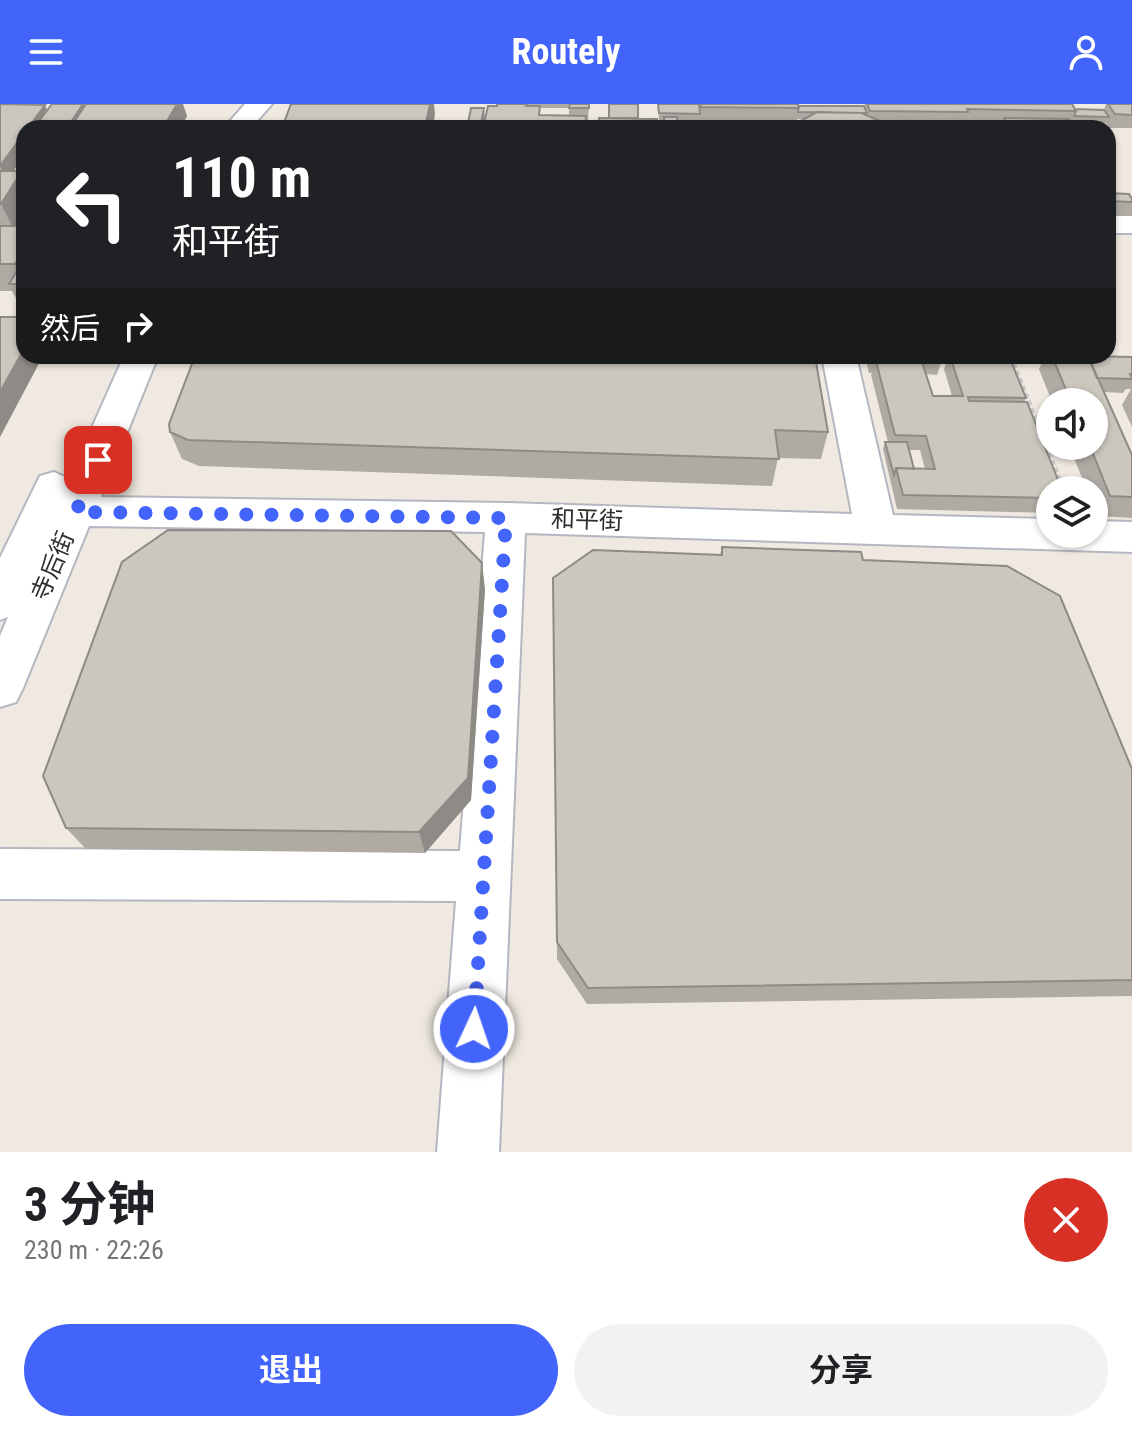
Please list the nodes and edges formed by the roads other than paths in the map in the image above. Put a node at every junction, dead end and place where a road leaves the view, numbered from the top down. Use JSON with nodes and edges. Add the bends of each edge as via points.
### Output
{"nodes":[{"id":1,"x":259,"y":104,"type":"edge"},
{"id":2,"x":230,"y":120,"type":"edge"},
{"id":3,"x":110,"y":364,"type":"edge"},
{"id":4,"x":137,"y":364,"type":"edge"},
{"id":5,"x":841,"y":364,"type":"edge"},
{"id":6,"x":59,"y":512,"type":"junction"},
{"id":7,"x":506,"y":518,"type":"junction"},
{"id":8,"x":876,"y":530,"type":"junction"},
{"id":9,"x":1132,"y":537,"type":"edge"},
{"id":10,"x":0,"y":603,"type":"edge"},
{"id":11,"x":0,"y":688,"type":"edge"},
{"id":12,"x":0,"y":874,"type":"edge"},
{"id":13,"x":482,"y":876,"type":"junction"},
{"id":14,"x":468,"y":1152,"type":"edge"}],
"edges":[{"from":1,"to":2,"type":"street"},
{"from":3,"to":6,"type":"street","name":"寺后街"},
{"from":4,"to":6,"type":"street","name":"寺后街"},
{"from":5,"to":8,"type":"street"},
{"from":6,"to":7,"type":"street","name":"和平街"},
{"from":6,"to":10,"type":"street","name":"寺后街"},
{"from":6,"to":11,"type":"street","name":"寺后街"},
{"from":7,"to":8,"type":"street","name":"和平街"},
{"from":7,"to":13,"type":"street"},
{"from":8,"to":9,"type":"street","name":"和平街"},
{"from":12,"to":13,"type":"street"},
{"from":13,"to":14,"type":"street"}]}
